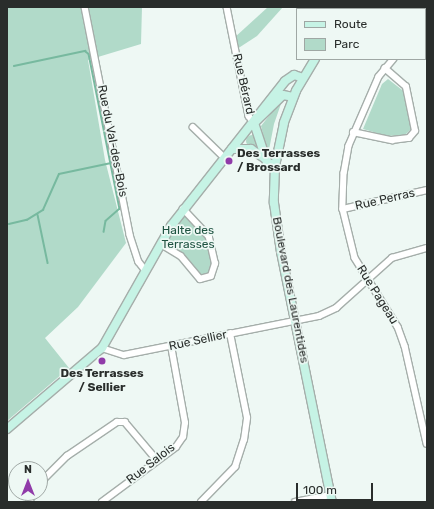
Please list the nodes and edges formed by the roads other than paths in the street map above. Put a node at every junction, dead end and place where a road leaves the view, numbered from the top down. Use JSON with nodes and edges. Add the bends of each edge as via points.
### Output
{"nodes":[{"id":1,"x":85,"y":7,"type":"edge"},
{"id":2,"x":226,"y":7,"type":"edge"},
{"id":3,"x":314,"y":60,"type":"edge"},
{"id":4,"x":393,"y":60,"type":"edge"},
{"id":5,"x":385,"y":69,"type":"junction"},
{"id":6,"x":303,"y":78,"type":"junction"},
{"id":7,"x":293,"y":97,"type":"junction"},
{"id":8,"x":254,"y":123,"type":"junction"},
{"id":9,"x":193,"y":127,"type":"dead end"},
{"id":10,"x":353,"y":132,"type":"junction"},
{"id":11,"x":232,"y":149,"type":"junction"},
{"id":12,"x":225,"y":158,"type":"junction"},
{"id":13,"x":266,"y":159,"type":"junction"},
{"id":14,"x":275,"y":166,"type":"junction"},
{"id":15,"x":427,"y":190,"type":"edge"},
{"id":16,"x":183,"y":209,"type":"junction"},
{"id":17,"x":344,"y":209,"type":"junction"},
{"id":18,"x":161,"y":244,"type":"junction"},
{"id":19,"x":427,"y":248,"type":"edge"},
{"id":20,"x":146,"y":271,"type":"junction"},
{"id":21,"x":366,"y":279,"type":"junction"},
{"id":22,"x":295,"y":321,"type":"junction"},
{"id":23,"x":230,"y":334,"type":"junction"},
{"id":24,"x":171,"y":346,"type":"junction"},
{"id":25,"x":102,"y":348,"type":"junction"},
{"id":26,"x":7,"y":429,"type":"edge"},
{"id":27,"x":427,"y":444,"type":"edge"},
{"id":28,"x":157,"y":460,"type":"junction"},
{"id":29,"x":48,"y":475,"type":"edge"},
{"id":30,"x":332,"y":498,"type":"edge"},
{"id":31,"x":102,"y":502,"type":"edge"},
{"id":32,"x":201,"y":502,"type":"edge"},
{"id":33,"x":295,"y":502,"type":"edge"}],
"edges":[{"from":1,"to":20,"type":"street","name":"Rue du Val-des-Bois","via":[[130,235],[139,262]]},
{"from":2,"to":8,"type":"street","name":"Rue Bérard","via":[[249,116]]},
{"from":3,"to":6,"type":"street","name":"Boulevard des Laurentides"},
{"from":4,"to":5,"type":"street","name":"Rue Pageau"},
{"from":5,"to":10,"type":"street","name":"Rue Pageau"},
{"from":5,"to":10,"type":"street","via":[[406,87],[415,131],[408,138],[392,140]]},
{"from":6,"to":7,"type":"street","name":"Boulevard des Laurentides"},
{"from":6,"to":8,"type":"street","via":[[294,75],[288,79]]},
{"from":7,"to":8,"type":"street","via":[[283,95]]},
{"from":7,"to":14,"type":"street","name":"Boulevard des Laurentides"},
{"from":8,"to":11,"type":"street"},
{"from":8,"to":13,"type":"street","name":"Rue Bérard"},
{"from":9,"to":12,"type":"street"},
{"from":10,"to":17,"type":"street","name":"Rue Pageau","via":[[344,172]]},
{"from":11,"to":12,"type":"street"},
{"from":11,"to":13,"type":"street","via":[[251,149]]},
{"from":12,"to":16,"type":"street"},
{"from":13,"to":14,"type":"street"},
{"from":14,"to":22,"type":"street","name":"Boulevard des Laurentides","via":[[276,224]]},
{"from":15,"to":17,"type":"street","name":"Rue Perras"},
{"from":16,"to":18,"type":"street"},
{"from":16,"to":18,"type":"street","via":[[208,237],[215,264],[211,276],[200,279],[181,256]]},
{"from":17,"to":21,"type":"street","name":"Rue Pageau","via":[[348,236]]},
{"from":18,"to":20,"type":"street"},
{"from":19,"to":21,"type":"street","name":"Rue Sellier","via":[[392,258]]},
{"from":20,"to":25,"type":"street"},
{"from":21,"to":22,"type":"street","name":"Rue Sellier","via":[[333,310]]},
{"from":21,"to":27,"type":"street","name":"Rue Pageau","via":[[398,326],[405,346]]},
{"from":22,"to":23,"type":"street","name":"Rue Sellier"},
{"from":22,"to":30,"type":"street","name":"Boulevard des Laurentides"},
{"from":23,"to":24,"type":"street","name":"Rue Sellier"},
{"from":23,"to":32,"type":"street","via":[[247,418],[244,440],[235,467]]},
{"from":24,"to":25,"type":"street","name":"Rue Sellier","via":[[124,355]]},
{"from":24,"to":28,"type":"street","name":"Rue Salois","via":[[186,423],[176,446]]},
{"from":25,"to":26,"type":"street"},
{"from":28,"to":29,"type":"street","via":[[125,422],[117,422],[67,456]]},
{"from":28,"to":31,"type":"street","name":"Rue Salois"},
{"from":30,"to":33,"type":"street"}]}
